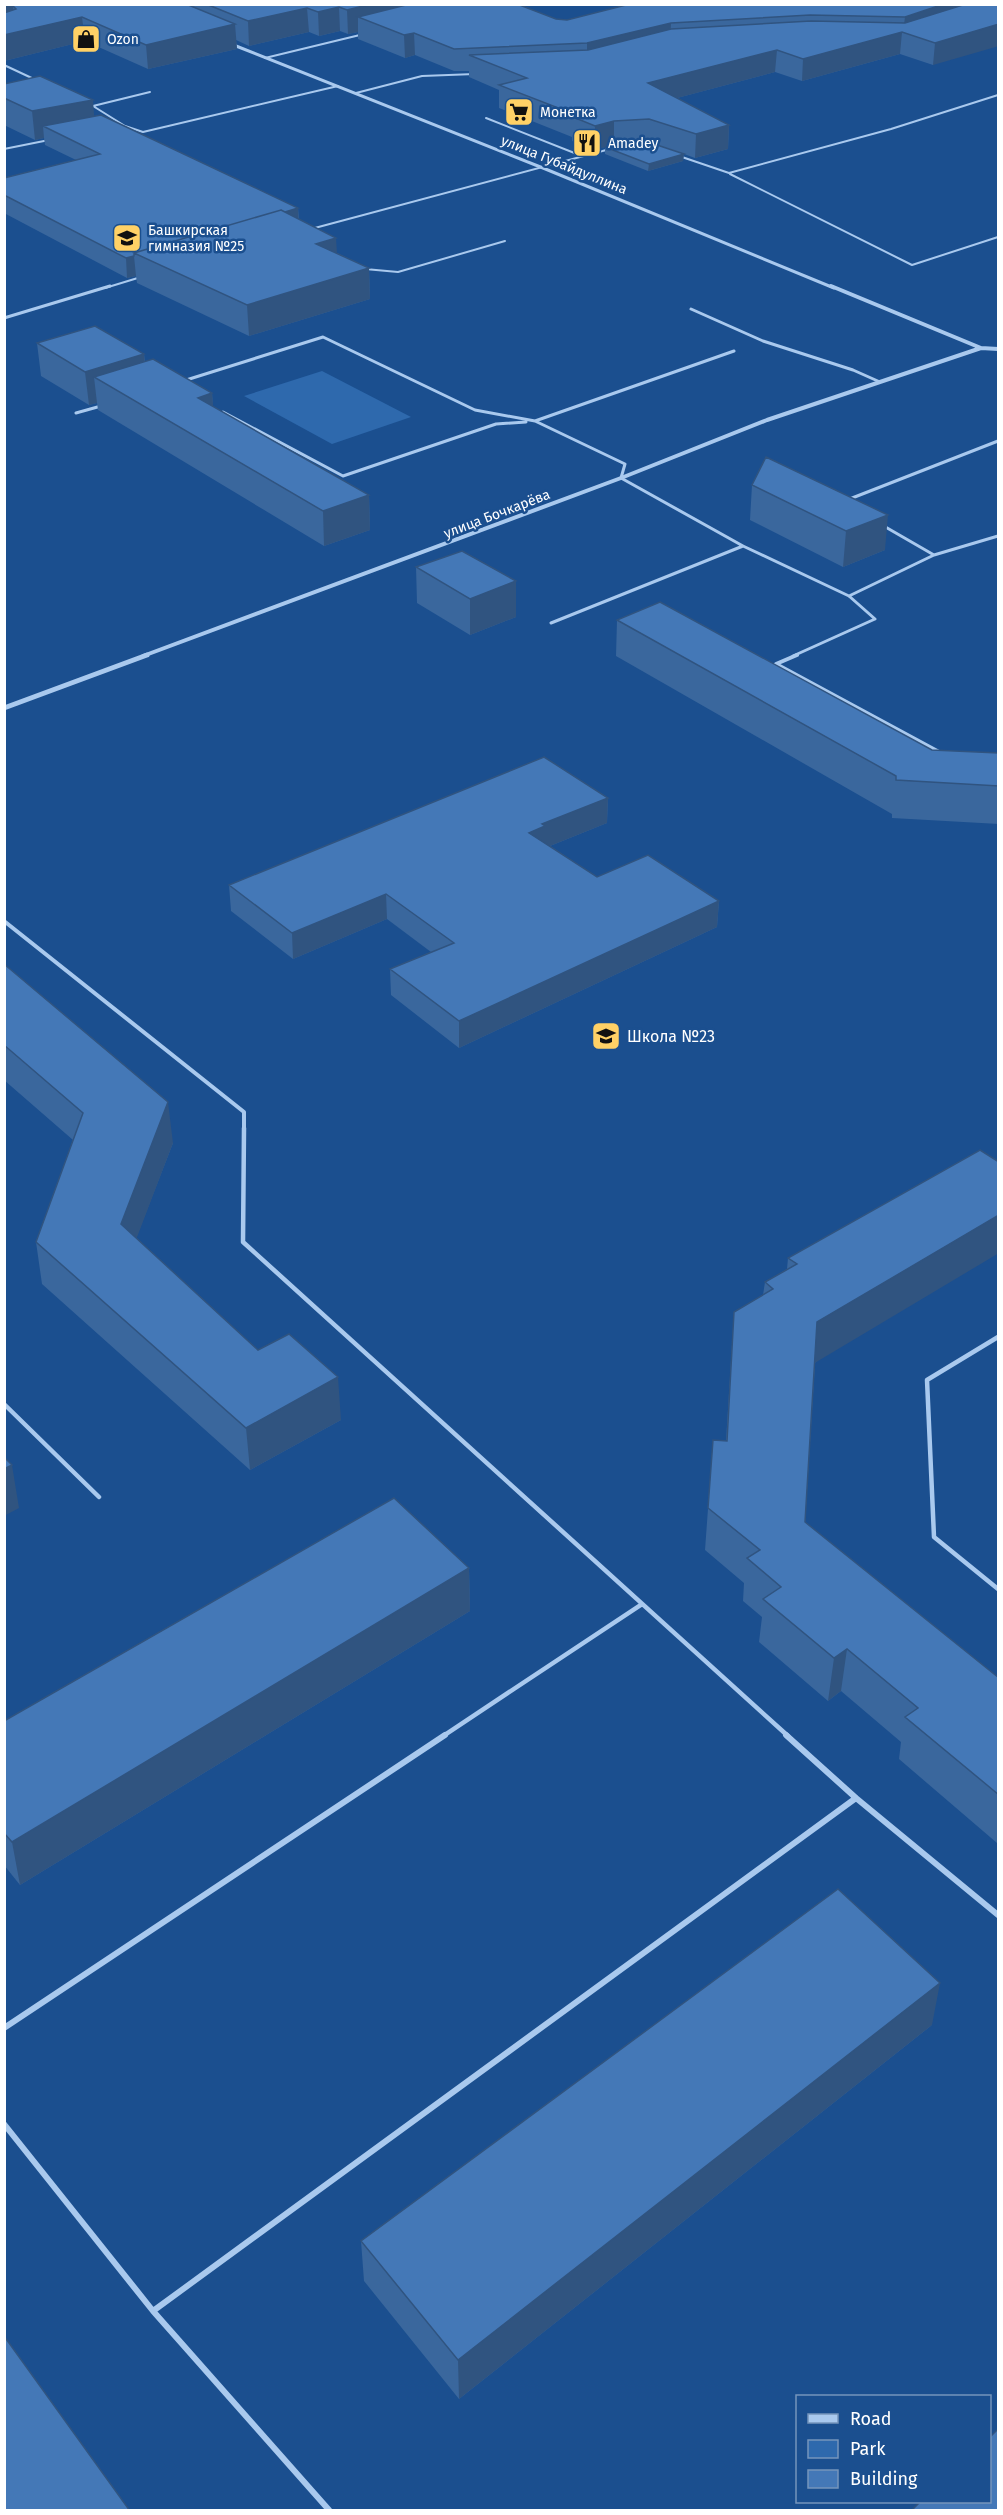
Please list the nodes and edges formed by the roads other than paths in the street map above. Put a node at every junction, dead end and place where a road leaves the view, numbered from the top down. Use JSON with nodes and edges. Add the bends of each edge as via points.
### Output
{"nodes":[{"id":1,"x":367,"y":34,"type":"edge"},
{"id":2,"x":227,"y":42,"type":"edge"},
{"id":3,"x":265,"y":58,"type":"junction"},
{"id":4,"x":4,"y":65,"type":"edge"},
{"id":5,"x":481,"y":74,"type":"edge"},
{"id":6,"x":44,"y":83,"type":"edge"},
{"id":7,"x":338,"y":86,"type":"junction"},
{"id":8,"x":150,"y":92,"type":"dead end"},
{"id":9,"x":356,"y":93,"type":"junction"},
{"id":10,"x":999,"y":95,"type":"edge"},
{"id":11,"x":486,"y":118,"type":"dead end"},
{"id":12,"x":125,"y":126,"type":"junction"},
{"id":13,"x":114,"y":128,"type":"edge"},
{"id":14,"x":58,"y":138,"type":"edge"},
{"id":15,"x":614,"y":148,"type":"edge"},
{"id":16,"x":4,"y":149,"type":"edge"},
{"id":17,"x":677,"y":155,"type":"edge"},
{"id":18,"x":583,"y":156,"type":"junction"},
{"id":19,"x":543,"y":168,"type":"junction"},
{"id":20,"x":729,"y":173,"type":"junction"},
{"id":21,"x":305,"y":230,"type":"edge"},
{"id":22,"x":999,"y":237,"type":"edge"},
{"id":23,"x":505,"y":241,"type":"dead end"},
{"id":24,"x":356,"y":268,"type":"edge"},
{"id":25,"x":149,"y":275,"type":"edge"},
{"id":26,"x":691,"y":309,"type":"dead end"},
{"id":27,"x":4,"y":318,"type":"edge"},
{"id":28,"x":981,"y":348,"type":"junction"},
{"id":29,"x":999,"y":349,"type":"edge"},
{"id":30,"x":734,"y":351,"type":"dead end"},
{"id":31,"x":182,"y":381,"type":"edge"},
{"id":32,"x":880,"y":382,"type":"junction"},
{"id":33,"x":108,"y":404,"type":"edge"},
{"id":34,"x":222,"y":411,"type":"edge"},
{"id":35,"x":76,"y":413,"type":"dead end"},
{"id":36,"x":535,"y":421,"type":"junction"},
{"id":37,"x":999,"y":441,"type":"edge"},
{"id":38,"x":621,"y":478,"type":"junction"},
{"id":39,"x":852,"y":508,"type":"edge"},
{"id":40,"x":872,"y":520,"type":"edge"},
{"id":41,"x":999,"y":536,"type":"edge"},
{"id":42,"x":743,"y":546,"type":"junction"},
{"id":43,"x":934,"y":555,"type":"junction"},
{"id":44,"x":849,"y":596,"type":"junction"},
{"id":45,"x":551,"y":623,"type":"dead end"},
{"id":46,"x":4,"y":708,"type":"edge"},
{"id":47,"x":944,"y":754,"type":"edge"},
{"id":48,"x":4,"y":921,"type":"edge"},
{"id":49,"x":999,"y":1337,"type":"edge"},
{"id":50,"x":4,"y":1404,"type":"edge"},
{"id":51,"x":99,"y":1497,"type":"dead end"},
{"id":52,"x":999,"y":1589,"type":"edge"},
{"id":53,"x":642,"y":1604,"type":"junction"},
{"id":54,"x":856,"y":1798,"type":"junction"},
{"id":55,"x":999,"y":1915,"type":"edge"},
{"id":56,"x":4,"y":2028,"type":"edge"},
{"id":57,"x":4,"y":2124,"type":"edge"},
{"id":58,"x":153,"y":2311,"type":"junction"},
{"id":59,"x":329,"y":2511,"type":"edge"}],
"edges":[{"from":1,"to":3,"type":"lane"},
{"from":2,"to":3,"type":"street","name":"улица Губайдуллина"},
{"from":3,"to":7,"type":"street","name":"улица Губайдуллина"},
{"from":4,"to":6,"type":"lane"},
{"from":5,"to":9,"type":"lane","via":[[422,76]]},
{"from":7,"to":9,"type":"street","name":"улица Губайдуллина"},
{"from":7,"to":12,"type":"lane","via":[[143,132]]},
{"from":8,"to":12,"type":"lane","via":[[93,106]]},
{"from":9,"to":19,"type":"street","name":"улица Губайдуллина"},
{"from":10,"to":20,"type":"lane"},
{"from":11,"to":18,"type":"lane"},
{"from":12,"to":13,"type":"lane"},
{"from":14,"to":16,"type":"lane"},
{"from":15,"to":18,"type":"lane"},
{"from":17,"to":20,"type":"lane"},
{"from":18,"to":19,"type":"lane"},
{"from":19,"to":21,"type":"lane"},
{"from":19,"to":28,"type":"street","name":"улица Губайдуллина"},
{"from":20,"to":22,"type":"lane","via":[[912,265]]},
{"from":23,"to":24,"type":"lane","via":[[398,272]]},
{"from":25,"to":27,"type":"lane"},
{"from":26,"to":32,"type":"lane","via":[[763,341]]},
{"from":28,"to":29,"type":"street","name":"улица Бочкарёва"},
{"from":28,"to":32,"type":"street","name":"улица Бочкарёва"},
{"from":30,"to":36,"type":"lane"},
{"from":31,"to":36,"type":"lane","via":[[323,337],[475,410]]},
{"from":32,"to":38,"type":"street","name":"улица Бочкарёва","via":[[767,420]]},
{"from":33,"to":35,"type":"lane"},
{"from":34,"to":36,"type":"lane","via":[[343,476],[495,424]]},
{"from":36,"to":38,"type":"lane","via":[[625,464]]},
{"from":37,"to":39,"type":"lane","via":[[841,502]]},
{"from":38,"to":42,"type":"lane"},
{"from":38,"to":46,"type":"street","name":"улица Бочкарёва"},
{"from":40,"to":43,"type":"lane"},
{"from":41,"to":43,"type":"lane"},
{"from":42,"to":44,"type":"lane"},
{"from":42,"to":45,"type":"lane"},
{"from":43,"to":44,"type":"lane"},
{"from":44,"to":47,"type":"lane","via":[[875,619],[776,664]]},
{"from":48,"to":53,"type":"lane","via":[[244,1112],[243,1242]]},
{"from":49,"to":52,"type":"lane","via":[[927,1380],[934,1538]]},
{"from":50,"to":51,"type":"lane"},
{"from":53,"to":54,"type":"lane"},
{"from":53,"to":56,"type":"lane"},
{"from":54,"to":55,"type":"lane"},
{"from":54,"to":58,"type":"lane"},
{"from":57,"to":58,"type":"lane"},
{"from":58,"to":59,"type":"lane"}]}
